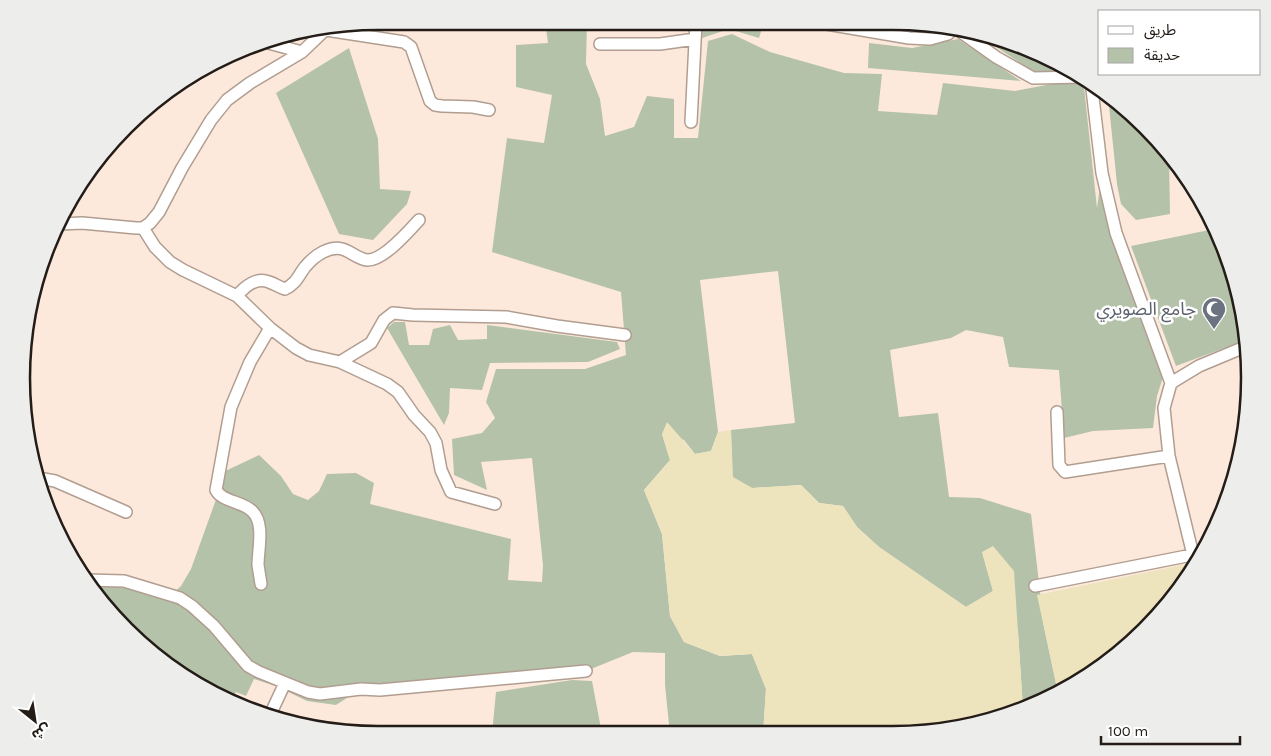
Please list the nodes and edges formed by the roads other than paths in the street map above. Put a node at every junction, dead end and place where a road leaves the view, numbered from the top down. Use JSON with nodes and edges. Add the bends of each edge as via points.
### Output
{"nodes":[{"id":1,"x":696,"y":30,"type":"edge"},
{"id":2,"x":862,"y":30,"type":"edge"},
{"id":3,"x":341,"y":32,"type":"edge"},
{"id":4,"x":946,"y":34,"type":"edge"},
{"id":5,"x":320,"y":35,"type":"edge"},
{"id":6,"x":695,"y":39,"type":"junction"},
{"id":7,"x":971,"y":39,"type":"edge"},
{"id":8,"x":600,"y":44,"type":"dead end"},
{"id":9,"x":276,"y":45,"type":"edge"},
{"id":10,"x":302,"y":52,"type":"junction"},
{"id":11,"x":1067,"y":77,"type":"edge"},
{"id":12,"x":1092,"y":93,"type":"edge"},
{"id":13,"x":489,"y":110,"type":"dead end"},
{"id":14,"x":691,"y":122,"type":"dead end"},
{"id":15,"x":419,"y":220,"type":"dead end"},
{"id":16,"x":66,"y":224,"type":"edge"},
{"id":17,"x":143,"y":228,"type":"junction"},
{"id":18,"x":237,"y":296,"type":"junction"},
{"id":19,"x":270,"y":328,"type":"junction"},
{"id":20,"x":625,"y":335,"type":"dead end"},
{"id":21,"x":1239,"y":349,"type":"edge"},
{"id":22,"x":340,"y":362,"type":"junction"},
{"id":23,"x":1172,"y":383,"type":"junction"},
{"id":24,"x":1057,"y":412,"type":"dead end"},
{"id":25,"x":1169,"y":456,"type":"junction"},
{"id":26,"x":45,"y":479,"type":"edge"},
{"id":27,"x":494,"y":504,"type":"dead end"},
{"id":28,"x":126,"y":512,"type":"dead end"},
{"id":29,"x":1196,"y":549,"type":"edge"},
{"id":30,"x":1192,"y":555,"type":"edge"},
{"id":31,"x":95,"y":580,"type":"edge"},
{"id":32,"x":261,"y":584,"type":"dead end"},
{"id":33,"x":1035,"y":586,"type":"dead end"},
{"id":34,"x":586,"y":671,"type":"dead end"},
{"id":35,"x":285,"y":683,"type":"junction"},
{"id":36,"x":273,"y":710,"type":"edge"}],
"edges":[{"from":1,"to":6,"type":"street"},
{"from":2,"to":4,"type":"street","via":[[909,38],[930,39]]},
{"from":3,"to":13,"type":"street","via":[[404,42],[412,48],[430,101],[435,105]]},
{"from":5,"to":10,"type":"street"},
{"from":6,"to":8,"type":"street","via":[[660,44]]},
{"from":6,"to":14,"type":"street"},
{"from":7,"to":11,"type":"street","via":[[1032,78]]},
{"from":9,"to":10,"type":"street"},
{"from":10,"to":17,"type":"street","via":[[227,100],[211,120],[159,212]]},
{"from":12,"to":23,"type":"street","via":[[1102,173],[1116,233]]},
{"from":15,"to":18,"type":"street","via":[[379,256],[366,260],[343,249],[324,252],[304,268],[291,286],[285,289],[259,280]]},
{"from":16,"to":17,"type":"street"},
{"from":17,"to":18,"type":"street","via":[[170,262]]},
{"from":18,"to":19,"type":"street"},
{"from":19,"to":22,"type":"street","via":[[303,351]]},
{"from":19,"to":32,"type":"street","via":[[250,362],[231,407],[216,490],[221,497],[253,512],[259,523]]},
{"from":20,"to":22,"type":"street","via":[[506,317],[393,313],[384,320],[371,343]]},
{"from":21,"to":23,"type":"street","via":[[1199,366]]},
{"from":22,"to":27,"type":"street","via":[[398,392],[436,443],[445,482],[451,492]]},
{"from":23,"to":25,"type":"street","via":[[1164,408]]},
{"from":24,"to":25,"type":"street","via":[[1059,465],[1065,472]]},
{"from":25,"to":29,"type":"street"},
{"from":26,"to":28,"type":"street"},
{"from":30,"to":33,"type":"street"},
{"from":31,"to":35,"type":"street","via":[[124,581],[180,598],[214,626],[248,666]]},
{"from":34,"to":35,"type":"street","via":[[320,694]]},
{"from":35,"to":36,"type":"street"}]}
